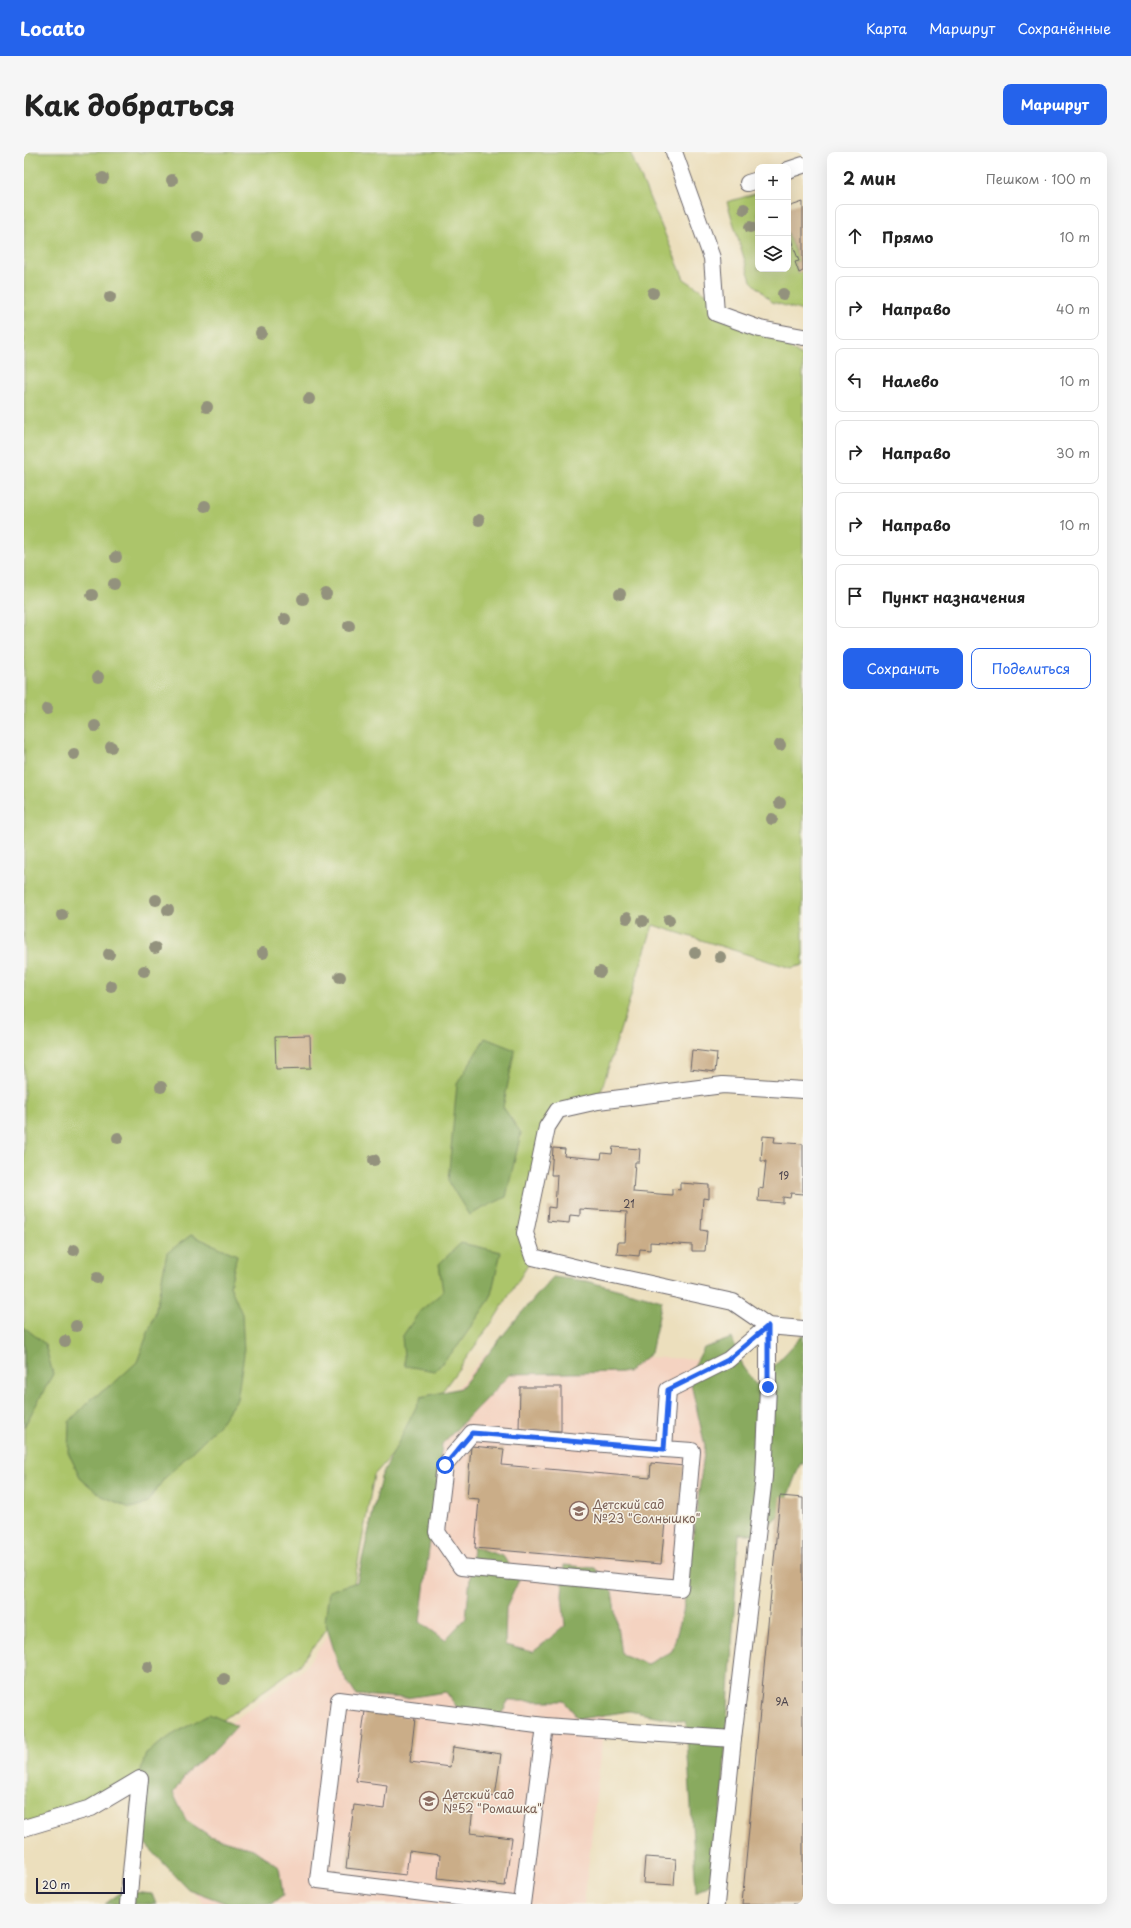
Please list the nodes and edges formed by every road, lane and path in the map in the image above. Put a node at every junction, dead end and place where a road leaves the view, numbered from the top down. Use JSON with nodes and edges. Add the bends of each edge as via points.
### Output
{"nodes":[{"id":1,"x":674,"y":152,"type":"edge"},
{"id":2,"x":803,"y":165,"type":"edge"},
{"id":3,"x":791,"y":169,"type":"edge"},
{"id":4,"x":803,"y":337,"type":"edge"},
{"id":5,"x":803,"y":1090,"type":"edge"},
{"id":6,"x":768,"y":1326,"type":"junction"},
{"id":7,"x":803,"y":1329,"type":"edge"},
{"id":8,"x":664,"y":1449,"type":"junction"},
{"id":9,"x":545,"y":1726,"type":"junction"},
{"id":10,"x":733,"y":1739,"type":"junction"},
{"id":11,"x":24,"y":1828,"type":"edge"},
{"id":12,"x":128,"y":1904,"type":"edge"},
{"id":13,"x":513,"y":1904,"type":"edge"},
{"id":14,"x":522,"y":1904,"type":"edge"},
{"id":15,"x":716,"y":1904,"type":"edge"}],
"edges":[{"from":1,"to":4,"type":"lane","via":[[712,258],[716,313],[760,329]]},
{"from":2,"to":3,"type":"lane"},
{"from":5,"to":6,"type":"lane","via":[[723,1085],[598,1101],[558,1110],[547,1128],[525,1233],[533,1257],[733,1302]]},
{"from":6,"to":7,"type":"lane"},
{"from":6,"to":8,"type":"lane","via":[[728,1360],[668,1390]]},
{"from":6,"to":10,"type":"lane","via":[[764,1477]]},
{"from":8,"to":8,"type":"lane","via":[[472,1433],[445,1465],[437,1532],[461,1567],[680,1588],[692,1451]]},
{"from":9,"to":10,"type":"lane"},
{"from":9,"to":13,"type":"lane","via":[[339,1700],[318,1880]]},
{"from":9,"to":14,"type":"lane"},
{"from":10,"to":15,"type":"lane"},
{"from":11,"to":12,"type":"lane","via":[[91,1808],[140,1779]]}]}
